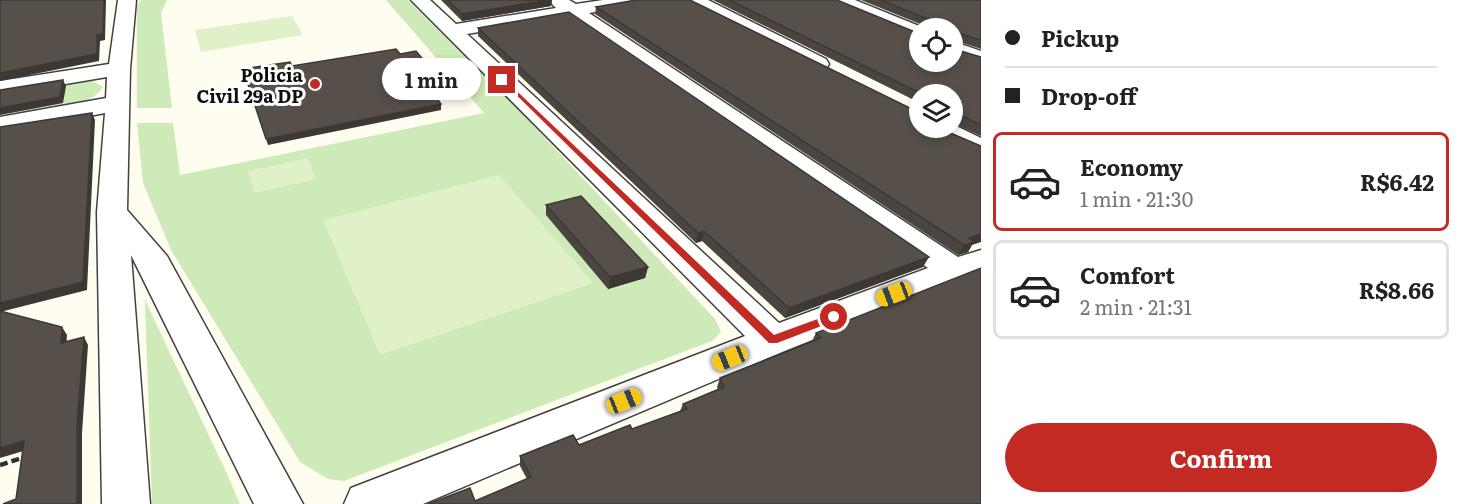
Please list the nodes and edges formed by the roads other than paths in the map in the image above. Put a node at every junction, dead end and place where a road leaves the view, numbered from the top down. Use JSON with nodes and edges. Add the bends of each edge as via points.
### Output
{"nodes":[{"id":1,"x":127,"y":0,"type":"edge"},
{"id":2,"x":420,"y":0,"type":"edge"},
{"id":3,"x":635,"y":0,"type":"edge"},
{"id":4,"x":694,"y":0,"type":"edge"},
{"id":5,"x":839,"y":0,"type":"edge"},
{"id":6,"x":565,"y":5,"type":"edge"},
{"id":7,"x":909,"y":29,"type":"edge"},
{"id":8,"x":451,"y":31,"type":"junction"},
{"id":9,"x":963,"y":52,"type":"edge"},
{"id":10,"x":981,"y":59,"type":"edge"},
{"id":11,"x":119,"y":69,"type":"junction"},
{"id":12,"x":838,"y":74,"type":"edge"},
{"id":13,"x":0,"y":88,"type":"edge"},
{"id":14,"x":118,"y":103,"type":"junction"},
{"id":15,"x":0,"y":124,"type":"edge"},
{"id":16,"x":961,"y":138,"type":"edge"},
{"id":17,"x":981,"y":148,"type":"edge"},
{"id":18,"x":112,"y":212,"type":"junction"},
{"id":19,"x":968,"y":266,"type":"edge"},
{"id":20,"x":773,"y":340,"type":"junction"},
{"id":21,"x":126,"y":504,"type":"edge"},
{"id":22,"x":279,"y":504,"type":"edge"},
{"id":23,"x":368,"y":504,"type":"edge"}],
"edges":[{"from":1,"to":11,"type":"street"},
{"from":2,"to":8,"type":"street"},
{"from":3,"to":6,"type":"street"},
{"from":4,"to":12,"type":"street"},
{"from":5,"to":7,"type":"street"},
{"from":6,"to":8,"type":"street"},
{"from":6,"to":19,"type":"street"},
{"from":8,"to":20,"type":"street"},
{"from":9,"to":10,"type":"street"},
{"from":11,"to":13,"type":"street"},
{"from":11,"to":14,"type":"street"},
{"from":14,"to":15,"type":"street"},
{"from":14,"to":18,"type":"street"},
{"from":16,"to":17,"type":"street"},
{"from":18,"to":21,"type":"street"},
{"from":18,"to":22,"type":"street","via":[[150,256]]},
{"from":19,"to":20,"type":"street"},
{"from":20,"to":23,"type":"street"}]}
